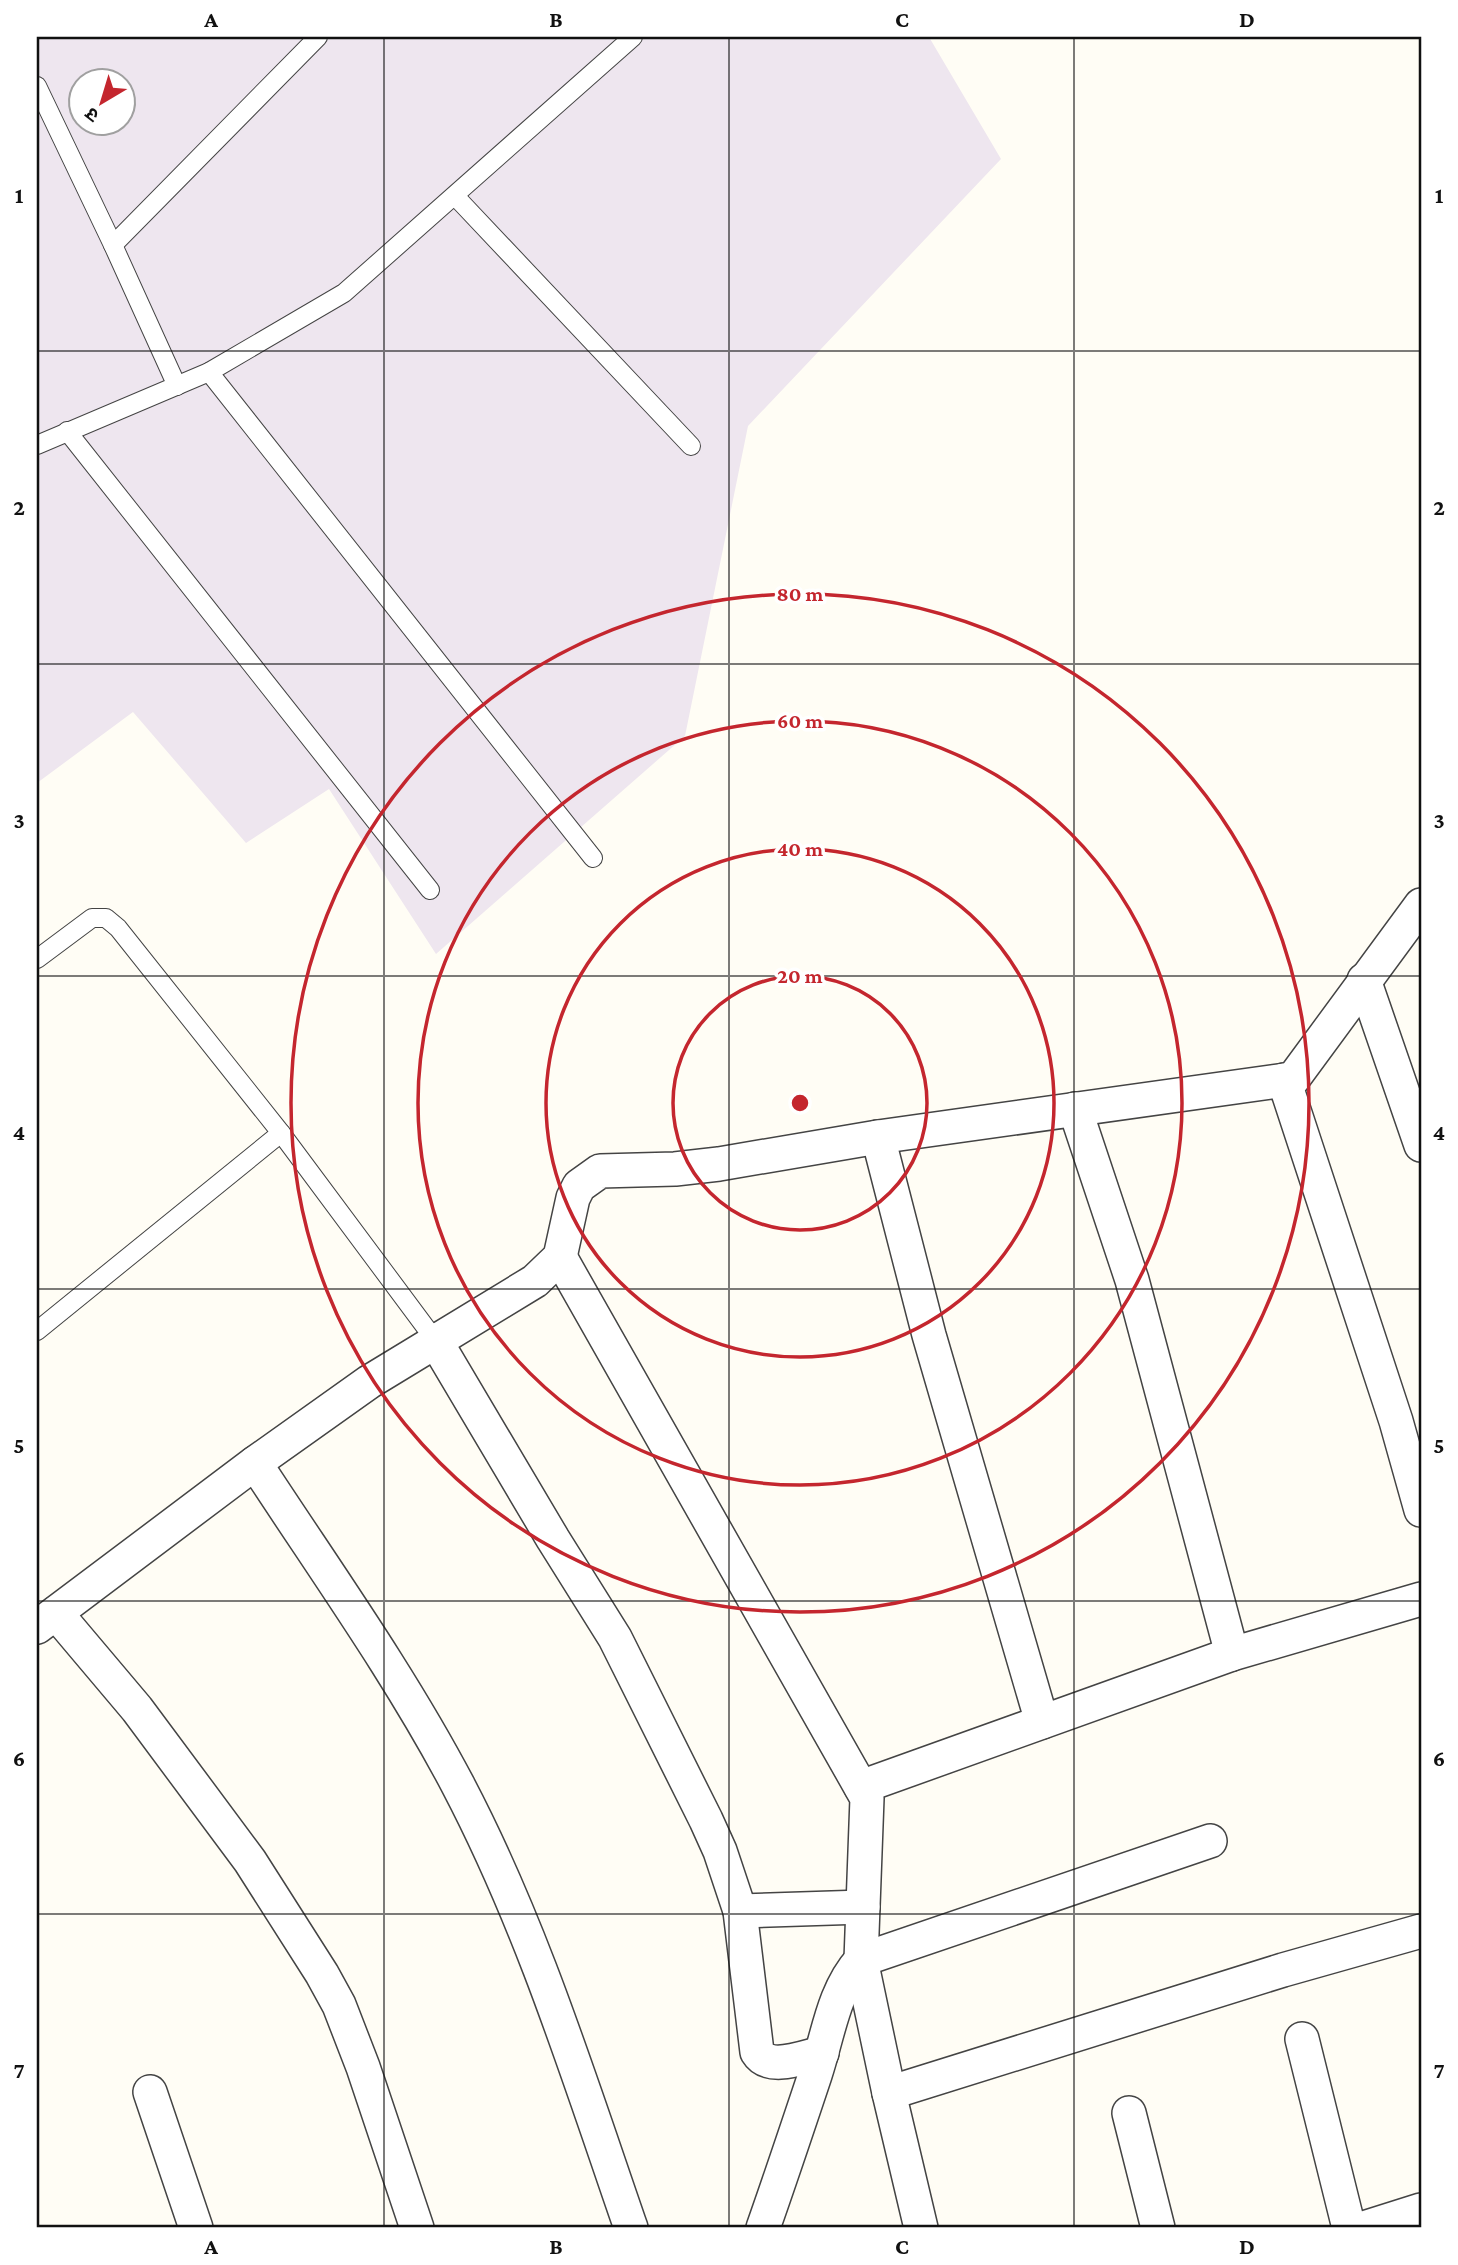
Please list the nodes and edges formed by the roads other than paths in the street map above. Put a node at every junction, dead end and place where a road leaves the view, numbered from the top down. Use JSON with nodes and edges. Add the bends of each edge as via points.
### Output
{"nodes":[{"id":1,"x":318,"y":37,"type":"edge"},
{"id":2,"x":633,"y":37,"type":"edge"},
{"id":3,"x":37,"y":86,"type":"edge"},
{"id":4,"x":455,"y":196,"type":"junction"},
{"id":5,"x":113,"y":245,"type":"junction"},
{"id":6,"x":209,"y":372,"type":"junction"},
{"id":7,"x":177,"y":386,"type":"junction"},
{"id":8,"x":67,"y":431,"type":"junction"},
{"id":9,"x":37,"y":445,"type":"edge"},
{"id":10,"x":691,"y":446,"type":"dead end"},
{"id":11,"x":593,"y":859,"type":"dead end"},
{"id":12,"x":430,"y":890,"type":"dead end"},
{"id":13,"x":1421,"y":905,"type":"edge"},
{"id":14,"x":37,"y":959,"type":"edge"},
{"id":15,"x":1364,"y":980,"type":"junction"},
{"id":16,"x":1284,"y":1080,"type":"junction"},
{"id":17,"x":1075,"y":1109,"type":"junction"},
{"id":18,"x":281,"y":1133,"type":"junction"},
{"id":19,"x":878,"y":1137,"type":"junction"},
{"id":20,"x":1421,"y":1145,"type":"edge"},
{"id":21,"x":560,"y":1257,"type":"junction"},
{"id":22,"x":37,"y":1331,"type":"edge"},
{"id":23,"x":435,"y":1340,"type":"junction"},
{"id":24,"x":255,"y":1463,"type":"junction"},
{"id":25,"x":1421,"y":1510,"type":"edge"},
{"id":26,"x":1421,"y":1599,"type":"edge"},
{"id":27,"x":46,"y":1620,"type":"edge"},
{"id":28,"x":1232,"y":1654,"type":"junction"},
{"id":29,"x":1042,"y":1722,"type":"junction"},
{"id":30,"x":861,"y":1787,"type":"junction"},
{"id":31,"x":1210,"y":1841,"type":"dead end"},
{"id":32,"x":863,"y":1907,"type":"junction"},
{"id":33,"x":740,"y":1911,"type":"junction"},
{"id":34,"x":1421,"y":1931,"type":"edge"},
{"id":35,"x":861,"y":1961,"type":"junction"},
{"id":36,"x":1302,"y":2039,"type":"dead end"},
{"id":37,"x":822,"y":2053,"type":"junction"},
{"id":38,"x":150,"y":2092,"type":"dead end"},
{"id":39,"x":889,"y":2093,"type":"junction"},
{"id":40,"x":1129,"y":2113,"type":"dead end"},
{"id":41,"x":1421,"y":2210,"type":"edge"},
{"id":42,"x":195,"y":2228,"type":"edge"},
{"id":43,"x":417,"y":2228,"type":"edge"},
{"id":44,"x":631,"y":2228,"type":"edge"},
{"id":45,"x":763,"y":2228,"type":"edge"},
{"id":46,"x":921,"y":2228,"type":"edge"},
{"id":47,"x":1158,"y":2228,"type":"edge"},
{"id":48,"x":1349,"y":2228,"type":"edge"},
{"id":49,"x":1364,"y":2228,"type":"edge"}],
"edges":[{"from":1,"to":5,"type":"lane"},
{"from":2,"to":4,"type":"lane"},
{"from":3,"to":5,"type":"lane"},
{"from":4,"to":6,"type":"lane","via":[[344,293]]},
{"from":4,"to":10,"type":"lane"},
{"from":5,"to":7,"type":"lane"},
{"from":6,"to":7,"type":"lane"},
{"from":6,"to":11,"type":"lane"},
{"from":7,"to":8,"type":"lane"},
{"from":8,"to":9,"type":"lane"},
{"from":8,"to":12,"type":"lane"},
{"from":13,"to":15,"type":"street"},
{"from":14,"to":18,"type":"lane","via":[[92,918],[106,918]]},
{"from":15,"to":16,"type":"street","via":[[1293,1079]]},
{"from":15,"to":20,"type":"street"},
{"from":16,"to":17,"type":"street"},
{"from":16,"to":25,"type":"street"},
{"from":17,"to":19,"type":"street"},
{"from":17,"to":28,"type":"street","via":[[1132,1280]]},
{"from":18,"to":22,"type":"lane"},
{"from":18,"to":23,"type":"lane"},
{"from":19,"to":21,"type":"street","via":[[675,1170],[600,1171],[579,1186],[573,1198]]},
{"from":19,"to":29,"type":"street","via":[[929,1335]]},
{"from":21,"to":23,"type":"street","via":[[535,1281]]},
{"from":21,"to":30,"type":"street"},
{"from":23,"to":24,"type":"street"},
{"from":23,"to":33,"type":"street","via":[[615,1638],[706,1820]]},
{"from":24,"to":27,"type":"street"},
{"from":24,"to":44,"type":"street","via":[[406,1694],[458,1784],[540,1966]]},
{"from":26,"to":28,"type":"street"},
{"from":27,"to":43,"type":"street","via":[[137,1709],[250,1861],[322,1974],[363,2067]]},
{"from":28,"to":29,"type":"street"},
{"from":29,"to":30,"type":"street"},
{"from":30,"to":32,"type":"street","via":[[867,1798]]},
{"from":31,"to":35,"type":"street"},
{"from":32,"to":33,"type":"street"},
{"from":32,"to":35,"type":"street"},
{"from":33,"to":37,"type":"street","via":[[757,2052],[774,2063]]},
{"from":34,"to":39,"type":"street"},
{"from":35,"to":37,"type":"street","via":[[842,1987]]},
{"from":35,"to":39,"type":"street"},
{"from":36,"to":48,"type":"street"},
{"from":37,"to":45,"type":"street"},
{"from":38,"to":42,"type":"street"},
{"from":39,"to":46,"type":"street"},
{"from":40,"to":47,"type":"street"},
{"from":41,"to":49,"type":"street"}]}
